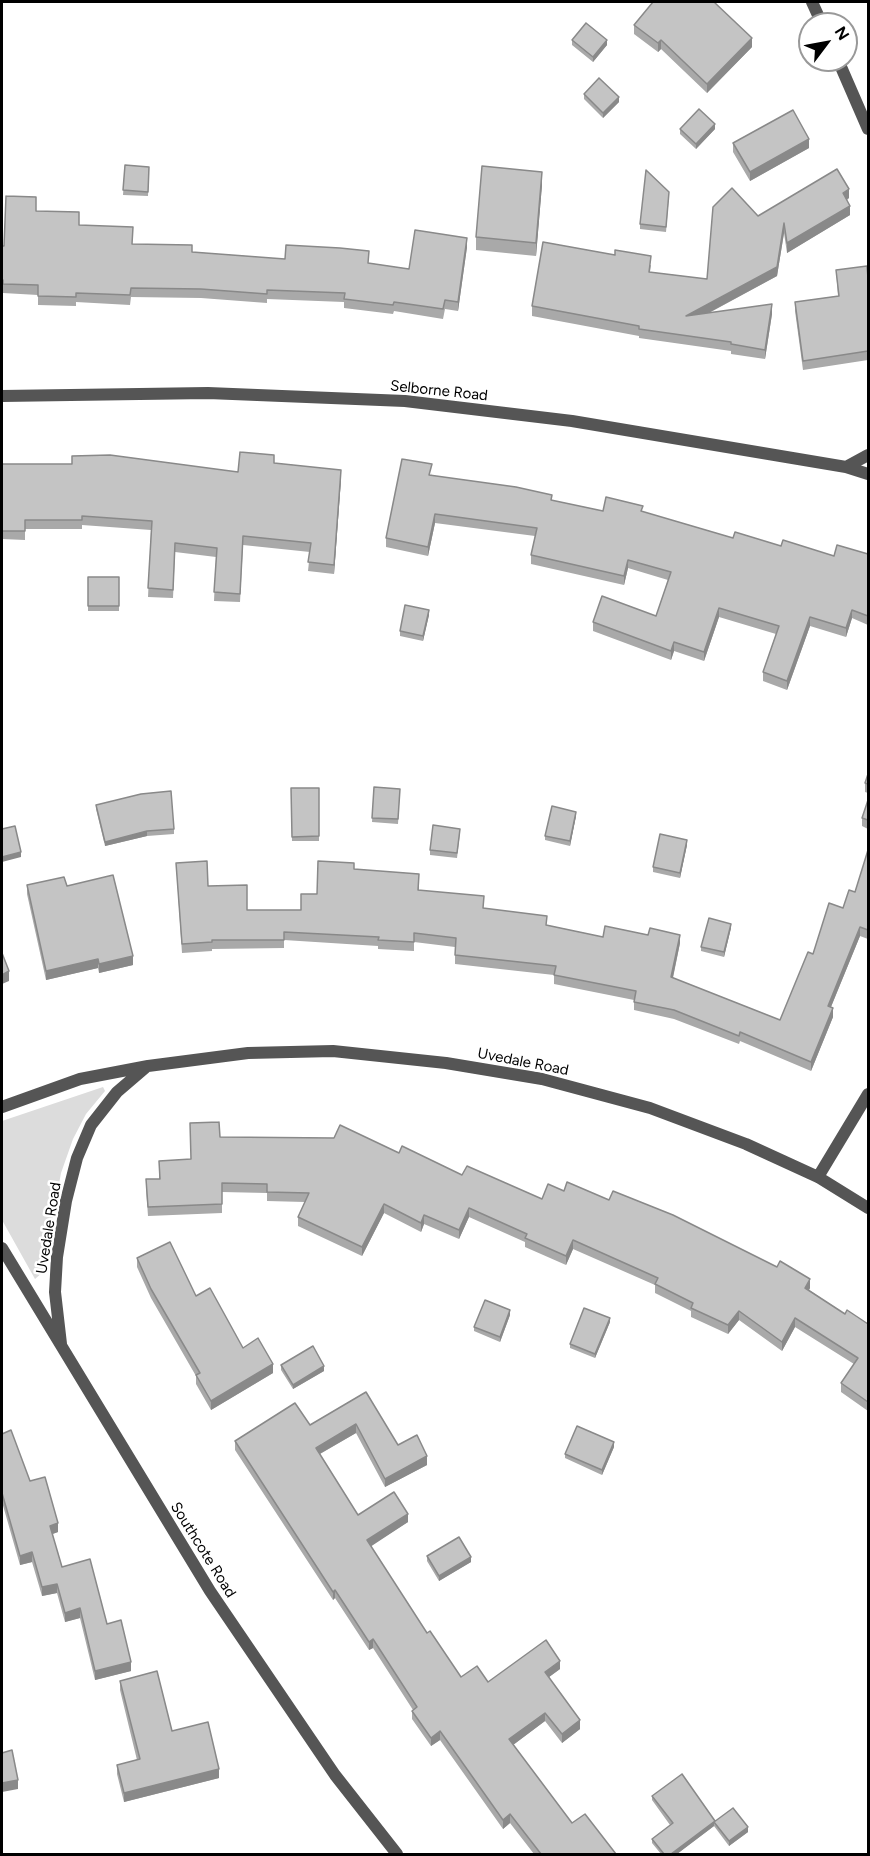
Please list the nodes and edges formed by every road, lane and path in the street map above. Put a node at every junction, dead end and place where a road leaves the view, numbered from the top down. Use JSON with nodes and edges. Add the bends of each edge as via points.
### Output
{"nodes":[{"id":1,"x":843,"y":72,"type":"edge"},
{"id":2,"x":868,"y":129,"type":"edge"},
{"id":3,"x":2,"y":396,"type":"edge"},
{"id":4,"x":868,"y":455,"type":"edge"},
{"id":5,"x":846,"y":466,"type":"junction"},
{"id":6,"x":868,"y":474,"type":"edge"},
{"id":7,"x":148,"y":1066,"type":"junction"},
{"id":8,"x":868,"y":1094,"type":"edge"},
{"id":9,"x":2,"y":1107,"type":"edge"},
{"id":10,"x":818,"y":1178,"type":"junction"},
{"id":11,"x":868,"y":1208,"type":"edge"},
{"id":12,"x":2,"y":1248,"type":"edge"},
{"id":13,"x":62,"y":1348,"type":"junction"},
{"id":14,"x":398,"y":1854,"type":"edge"}],
"edges":[{"from":1,"to":2,"type":"street"},
{"from":3,"to":5,"type":"street","name":"Selborne Road","via":[[208,393],[405,401],[572,421]]},
{"from":4,"to":5,"type":"street"},
{"from":5,"to":6,"type":"street","name":"Selborne Road"},
{"from":7,"to":9,"type":"street","name":"Uvedale Road","via":[[80,1079]]},
{"from":7,"to":10,"type":"street","name":"Uvedale Road","via":[[248,1053],[333,1052],[446,1063],[542,1079],[650,1108],[746,1144]]},
{"from":7,"to":13,"type":"street","name":"Uvedale Road","via":[[117,1092],[91,1125],[77,1158],[57,1257],[55,1292]]},
{"from":8,"to":10,"type":"street"},
{"from":10,"to":11,"type":"street","name":"Uvedale Road"},
{"from":12,"to":13,"type":"street","name":"Southcote Road"},
{"from":13,"to":14,"type":"street","name":"Southcote Road","via":[[210,1591],[335,1774]]}]}
